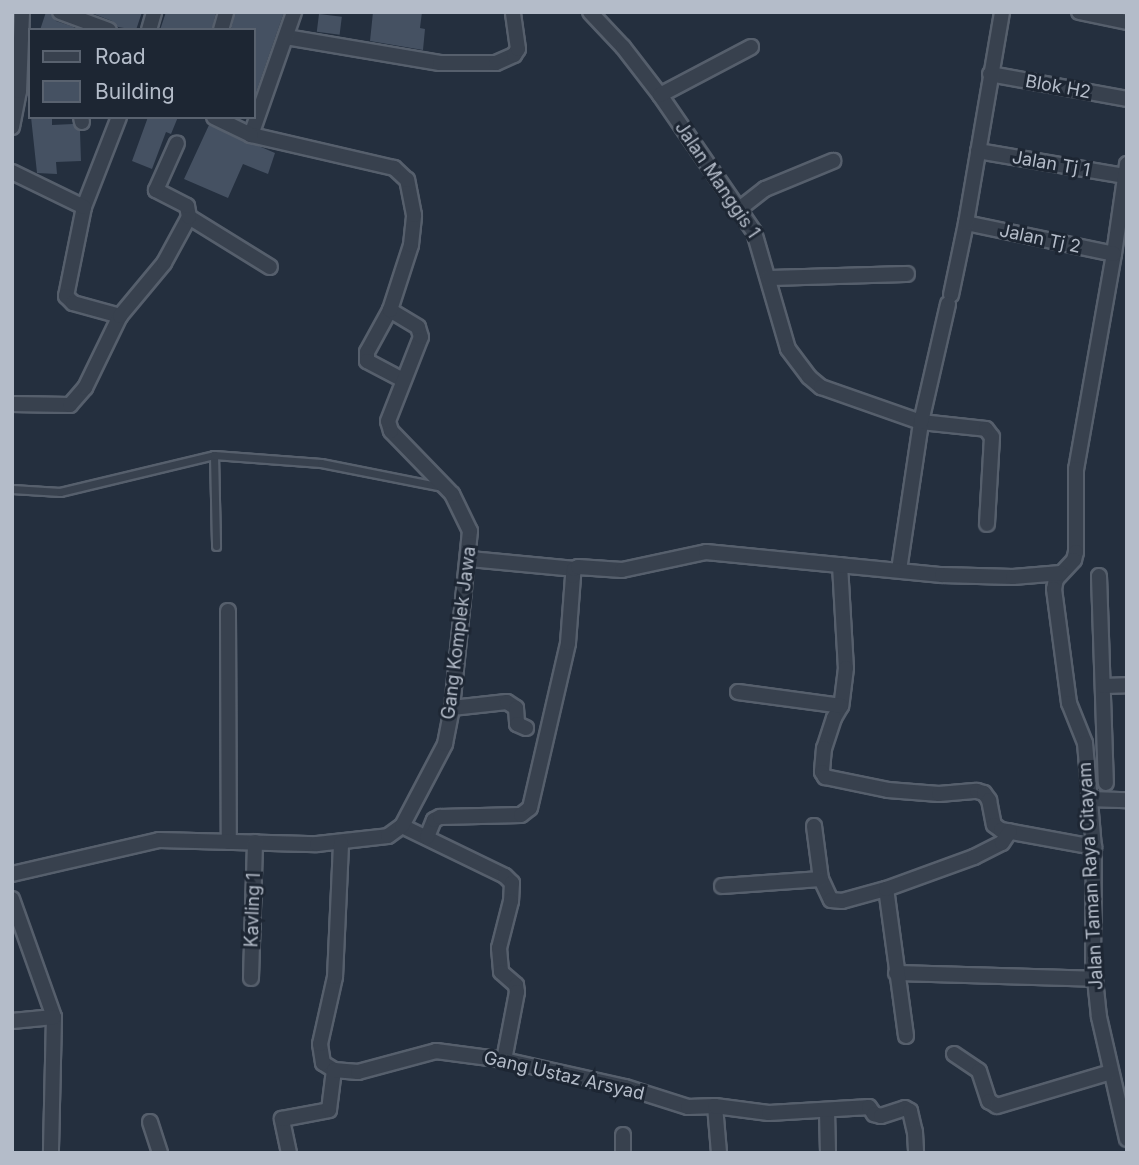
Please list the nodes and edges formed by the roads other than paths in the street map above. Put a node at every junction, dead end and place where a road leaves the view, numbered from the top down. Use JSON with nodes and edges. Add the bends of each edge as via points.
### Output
{"nodes":[{"id":1,"x":22,"y":12,"type":"edge"},
{"id":2,"x":60,"y":12,"type":"edge"},
{"id":3,"x":293,"y":12,"type":"edge"},
{"id":4,"x":513,"y":12,"type":"edge"},
{"id":5,"x":590,"y":12,"type":"edge"},
{"id":6,"x":1002,"y":12,"type":"edge"},
{"id":7,"x":1079,"y":12,"type":"edge"},
{"id":8,"x":1127,"y":22,"type":"edge"},
{"id":9,"x":104,"y":28,"type":"edge"},
{"id":10,"x":286,"y":37,"type":"junction"},
{"id":11,"x":26,"y":44,"type":"edge"},
{"id":12,"x":751,"y":47,"type":"dead end"},
{"id":13,"x":990,"y":74,"type":"junction"},
{"id":14,"x":660,"y":95,"type":"junction"},
{"id":15,"x":1127,"y":99,"type":"edge"},
{"id":16,"x":119,"y":119,"type":"edge"},
{"id":17,"x":218,"y":119,"type":"edge"},
{"id":18,"x":12,"y":127,"type":"edge"},
{"id":19,"x":251,"y":135,"type":"junction"},
{"id":20,"x":177,"y":143,"type":"dead end"},
{"id":21,"x":978,"y":151,"type":"junction"},
{"id":22,"x":832,"y":161,"type":"dead end"},
{"id":23,"x":1126,"y":170,"type":"edge"},
{"id":24,"x":12,"y":172,"type":"edge"},
{"id":25,"x":84,"y":207,"type":"junction"},
{"id":26,"x":738,"y":210,"type":"junction"},
{"id":27,"x":189,"y":217,"type":"junction"},
{"id":28,"x":967,"y":223,"type":"junction"},
{"id":29,"x":1114,"y":254,"type":"junction"},
{"id":30,"x":270,"y":267,"type":"dead end"},
{"id":31,"x":907,"y":274,"type":"dead end"},
{"id":32,"x":769,"y":278,"type":"junction"},
{"id":33,"x":390,"y":310,"type":"junction"},
{"id":34,"x":120,"y":316,"type":"junction"},
{"id":35,"x":403,"y":380,"type":"junction"},
{"id":36,"x":12,"y":404,"type":"edge"},
{"id":37,"x":921,"y":422,"type":"junction"},
{"id":38,"x":214,"y":455,"type":"junction"},
{"id":39,"x":447,"y":488,"type":"junction"},
{"id":40,"x":12,"y":489,"type":"edge"},
{"id":41,"x":987,"y":524,"type":"dead end"},
{"id":42,"x":215,"y":546,"type":"dead end"},
{"id":43,"x":469,"y":559,"type":"junction"},
{"id":44,"x":840,"y":565,"type":"junction"},
{"id":45,"x":574,"y":569,"type":"junction"},
{"id":46,"x":899,"y":570,"type":"junction"},
{"id":47,"x":1061,"y":573,"type":"junction"},
{"id":48,"x":1099,"y":576,"type":"dead end"},
{"id":49,"x":228,"y":611,"type":"dead end"},
{"id":50,"x":1127,"y":685,"type":"edge"},
{"id":51,"x":1104,"y":686,"type":"junction"},
{"id":52,"x":738,"y":692,"type":"dead end"},
{"id":53,"x":841,"y":706,"type":"junction"},
{"id":54,"x":452,"y":708,"type":"junction"},
{"id":55,"x":526,"y":728,"type":"dead end"},
{"id":56,"x":1106,"y":783,"type":"dead end"},
{"id":57,"x":1089,"y":799,"type":"junction"},
{"id":58,"x":1127,"y":800,"type":"edge"},
{"id":59,"x":402,"y":826,"type":"junction"},
{"id":60,"x":814,"y":826,"type":"dead end"},
{"id":61,"x":1010,"y":831,"type":"junction"},
{"id":62,"x":427,"y":837,"type":"junction"},
{"id":63,"x":229,"y":842,"type":"junction"},
{"id":64,"x":255,"y":842,"type":"junction"},
{"id":65,"x":341,"y":843,"type":"junction"},
{"id":66,"x":1094,"y":847,"type":"junction"},
{"id":67,"x":12,"y":874,"type":"edge"},
{"id":68,"x":821,"y":879,"type":"junction"},
{"id":69,"x":722,"y":886,"type":"dead end"},
{"id":70,"x":886,"y":890,"type":"junction"},
{"id":71,"x":12,"y":899,"type":"edge"},
{"id":72,"x":896,"y":973,"type":"junction"},
{"id":73,"x":251,"y":978,"type":"dead end"},
{"id":74,"x":1095,"y":979,"type":"junction"},
{"id":75,"x":54,"y":1017,"type":"junction"},
{"id":76,"x":12,"y":1021,"type":"edge"},
{"id":77,"x":906,"y":1035,"type":"dead end"},
{"id":78,"x":954,"y":1054,"type":"dead end"},
{"id":79,"x":504,"y":1060,"type":"junction"},
{"id":80,"x":334,"y":1070,"type":"junction"},
{"id":81,"x":1111,"y":1072,"type":"junction"},
{"id":82,"x":1121,"y":1086,"type":"edge"},
{"id":83,"x":715,"y":1106,"type":"junction"},
{"id":84,"x":827,"y":1111,"type":"junction"},
{"id":85,"x":150,"y":1122,"type":"dead end"},
{"id":86,"x":623,"y":1135,"type":"dead end"},
{"id":87,"x":1127,"y":1139,"type":"edge"},
{"id":88,"x":51,"y":1153,"type":"edge"},
{"id":89,"x":160,"y":1153,"type":"edge"},
{"id":90,"x":289,"y":1153,"type":"edge"},
{"id":91,"x":623,"y":1153,"type":"edge"},
{"id":92,"x":719,"y":1153,"type":"edge"},
{"id":93,"x":828,"y":1153,"type":"edge"},
{"id":94,"x":916,"y":1153,"type":"edge"}],
"edges":[{"from":1,"to":11,"type":"street"},
{"from":2,"to":9,"type":"street"},
{"from":3,"to":10,"type":"street"},
{"from":4,"to":10,"type":"street","via":[[518,49],[496,63],[440,63]]},
{"from":5,"to":14,"type":"street","name":"Jalan Manggis 1"},
{"from":6,"to":13,"type":"street"},
{"from":7,"to":8,"type":"street"},
{"from":10,"to":19,"type":"street"},
{"from":11,"to":18,"type":"street"},
{"from":12,"to":14,"type":"street"},
{"from":13,"to":15,"type":"street","name":"Blok H2"},
{"from":13,"to":21,"type":"street"},
{"from":14,"to":26,"type":"street","name":"Jalan Manggis 1"},
{"from":16,"to":25,"type":"street"},
{"from":17,"to":19,"type":"street"},
{"from":19,"to":33,"type":"street","via":[[394,168],[407,180],[414,215],[411,245]]},
{"from":20,"to":27,"type":"street","via":[[156,190],[187,206]]},
{"from":21,"to":23,"type":"street","name":"Jalan Tj 1"},
{"from":21,"to":28,"type":"street"},
{"from":22,"to":26,"type":"street","via":[[765,189]]},
{"from":23,"to":29,"type":"street","name":"Jalan Taman Raya Citayam"},
{"from":24,"to":25,"type":"street"},
{"from":25,"to":34,"type":"street","via":[[66,296],[73,303]]},
{"from":26,"to":32,"type":"street","name":"Jalan Manggis 1","via":[[760,245]]},
{"from":27,"to":30,"type":"street"},
{"from":27,"to":34,"type":"street","via":[[164,262]]},
{"from":28,"to":29,"type":"street","name":"Jalan Tj 2"},
{"from":28,"to":37,"type":"street"},
{"from":29,"to":47,"type":"street","name":"Jalan Taman Raya Citayam","via":[[1076,469],[1076,552]]},
{"from":31,"to":32,"type":"street"},
{"from":32,"to":37,"type":"street","name":"Jalan Manggis 1","via":[[788,349],[809,377],[821,387]]},
{"from":33,"to":35,"type":"street","name":"Gang Komplek Jawa","via":[[418,327],[421,337]]},
{"from":33,"to":35,"type":"street","via":[[367,352],[367,361]]},
{"from":34,"to":36,"type":"street","via":[[85,388],[70,405]]},
{"from":35,"to":39,"type":"street","name":"Gang Komplek Jawa","via":[[390,410],[391,431]]},
{"from":37,"to":41,"type":"street","name":"Jalan Manggis 1","via":[[980,427],[992,437]]},
{"from":37,"to":46,"type":"street"},
{"from":38,"to":39,"type":"lane","via":[[321,463]]},
{"from":38,"to":40,"type":"lane","via":[[60,492]]},
{"from":38,"to":42,"type":"lane"},
{"from":39,"to":43,"type":"street","name":"Gang Komplek Jawa","via":[[467,519]]},
{"from":43,"to":45,"type":"street"},
{"from":43,"to":54,"type":"street","name":"Gang Komplek Jawa"},
{"from":44,"to":45,"type":"street","via":[[696,552],[622,570]]},
{"from":44,"to":46,"type":"street"},
{"from":44,"to":53,"type":"street","via":[[846,668]]},
{"from":45,"to":62,"type":"street","via":[[570,632],[530,808],[521,815],[440,817]]},
{"from":46,"to":47,"type":"street","via":[[1001,576]]},
{"from":47,"to":57,"type":"street","name":"Jalan Taman Raya Citayam","via":[[1054,589],[1060,645],[1069,703],[1085,743]]},
{"from":48,"to":51,"type":"street"},
{"from":49,"to":63,"type":"street"},
{"from":50,"to":51,"type":"street"},
{"from":51,"to":56,"type":"street"},
{"from":52,"to":53,"type":"street"},
{"from":53,"to":61,"type":"street","via":[[826,739],[825,778],[888,790],[984,793],[994,824]]},
{"from":54,"to":55,"type":"street","via":[[507,702],[516,708],[517,724]]},
{"from":54,"to":59,"type":"street","name":"Gang Komplek Jawa","via":[[440,755]]},
{"from":57,"to":58,"type":"street"},
{"from":57,"to":66,"type":"street","name":"Jalan Taman Raya Citayam"},
{"from":59,"to":62,"type":"street"},
{"from":59,"to":65,"type":"street","via":[[388,836]]},
{"from":60,"to":68,"type":"street"},
{"from":61,"to":66,"type":"street"},
{"from":61,"to":70,"type":"street","via":[[1002,843],[974,857]]},
{"from":62,"to":79,"type":"street","via":[[512,883],[499,948],[501,972],[516,985],[517,992]]},
{"from":63,"to":64,"type":"street"},
{"from":63,"to":67,"type":"street","via":[[159,840]]},
{"from":64,"to":65,"type":"street"},
{"from":64,"to":73,"type":"street","name":"Kavling 1"},
{"from":65,"to":80,"type":"street","via":[[335,977],[320,1044],[323,1063]]},
{"from":66,"to":74,"type":"street","name":"Jalan Taman Raya Citayam"},
{"from":68,"to":69,"type":"street"},
{"from":68,"to":70,"type":"street","via":[[834,902]]},
{"from":70,"to":72,"type":"street"},
{"from":71,"to":75,"type":"street"},
{"from":72,"to":74,"type":"street"},
{"from":72,"to":77,"type":"street"},
{"from":74,"to":81,"type":"street","name":"Jalan Taman Raya Citayam"},
{"from":75,"to":76,"type":"street"},
{"from":75,"to":88,"type":"street"},
{"from":78,"to":81,"type":"street","via":[[978,1071],[989,1101],[997,1107]]},
{"from":79,"to":80,"type":"street","name":"Gang Ustaz Arsyad","via":[[436,1051],[358,1072]]},
{"from":79,"to":83,"type":"street","name":"Gang Ustaz Arsyad","via":[[625,1087],[688,1108]]},
{"from":80,"to":90,"type":"street","via":[[329,1110],[282,1119]]},
{"from":81,"to":82,"type":"street","name":"Jalan Taman Raya Citayam"},
{"from":82,"to":87,"type":"street","name":"Jalan Taman Raya Citayam"},
{"from":83,"to":84,"type":"street","name":"Gang Ustaz Arsyad","via":[[764,1113]]},
{"from":83,"to":92,"type":"street"},
{"from":84,"to":93,"type":"street"},
{"from":84,"to":94,"type":"street","name":"Gang Ustaz Arsyad","via":[[869,1107],[881,1116],[907,1108]]},
{"from":85,"to":89,"type":"street"},
{"from":86,"to":91,"type":"street"}]}
